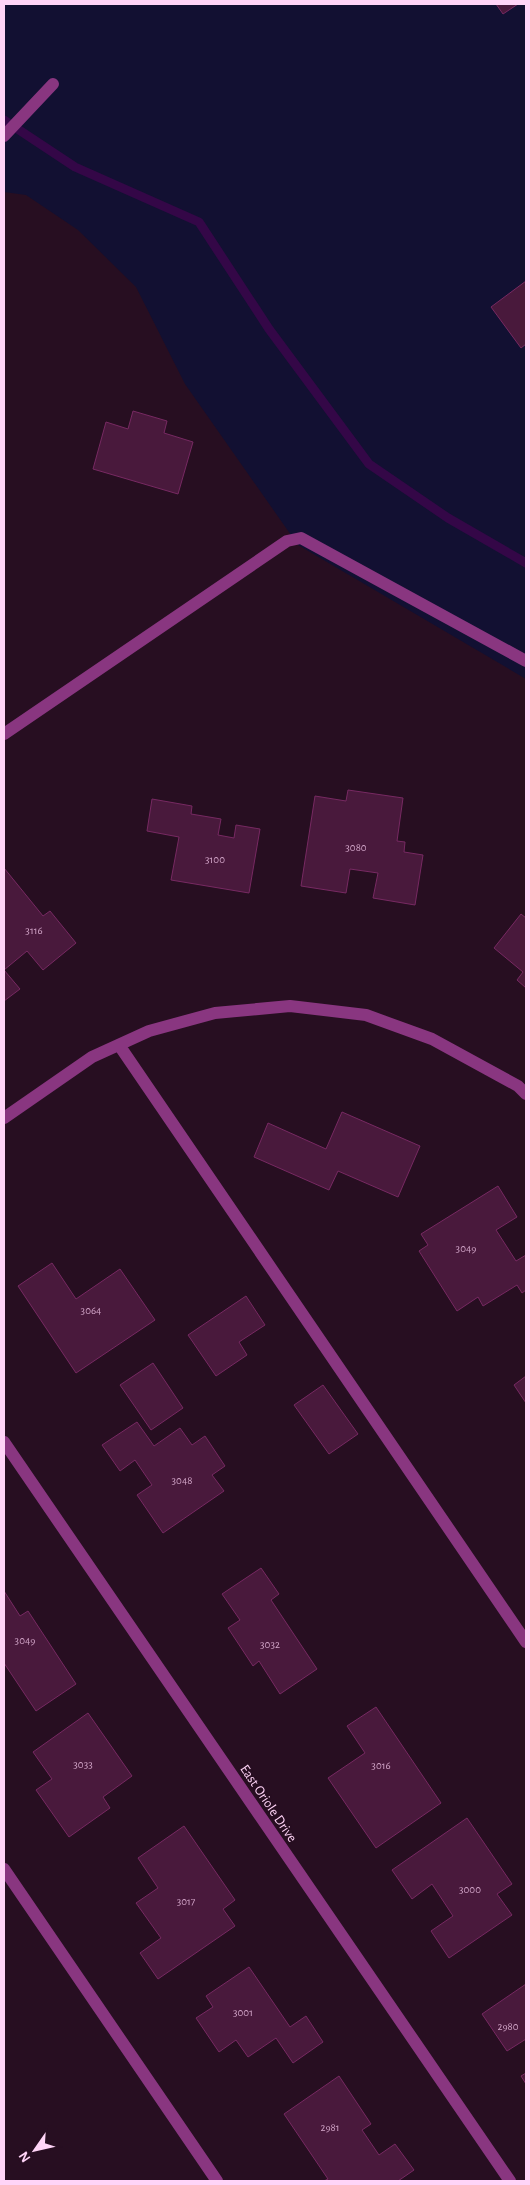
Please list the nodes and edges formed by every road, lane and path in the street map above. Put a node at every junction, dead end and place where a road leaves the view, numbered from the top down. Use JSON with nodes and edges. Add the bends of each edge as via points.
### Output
{"nodes":[{"id":1,"x":53,"y":84,"type":"dead end"},
{"id":2,"x":4,"y":136,"type":"edge"},
{"id":3,"x":526,"y":661,"type":"edge"},
{"id":4,"x":4,"y":734,"type":"edge"},
{"id":5,"x":119,"y":1045,"type":"junction"},
{"id":6,"x":526,"y":1094,"type":"edge"},
{"id":7,"x":4,"y":1118,"type":"edge"},
{"id":8,"x":4,"y":1442,"type":"edge"},
{"id":9,"x":526,"y":1642,"type":"edge"},
{"id":10,"x":4,"y":1869,"type":"edge"},
{"id":11,"x":217,"y":2181,"type":"edge"},
{"id":12,"x":510,"y":2181,"type":"edge"}],
"edges":[{"from":1,"to":2,"type":"street"},
{"from":3,"to":4,"type":"street","via":[[301,538],[287,542]]},
{"from":5,"to":6,"type":"street","via":[[149,1031],[215,1012],[290,1006],[366,1015],[432,1039],[518,1086]]},
{"from":5,"to":7,"type":"street","via":[[92,1057]]},
{"from":5,"to":9,"type":"street"},
{"from":8,"to":12,"type":"street","name":"East Oriole Drive"},
{"from":10,"to":11,"type":"street"}]}
